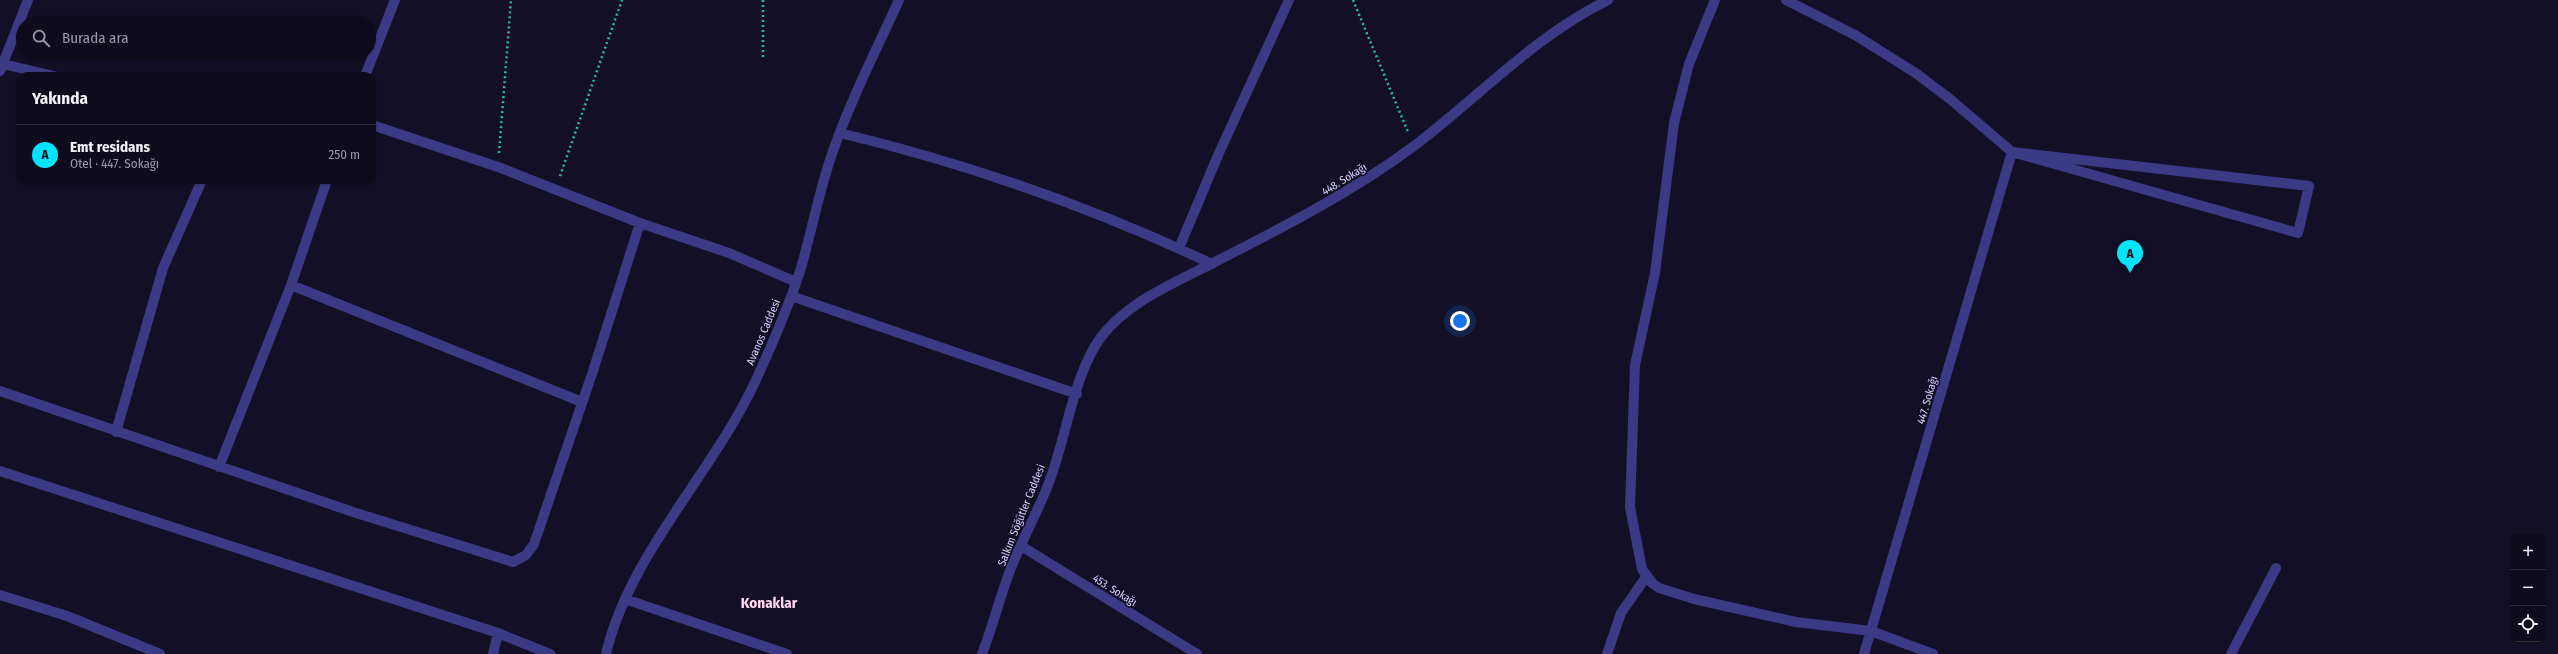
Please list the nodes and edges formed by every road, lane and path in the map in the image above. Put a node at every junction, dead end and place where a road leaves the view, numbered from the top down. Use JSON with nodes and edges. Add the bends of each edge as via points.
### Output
{"nodes":[{"id":1,"x":28,"y":0,"type":"edge"},
{"id":2,"x":395,"y":0,"type":"edge"},
{"id":3,"x":511,"y":0,"type":"edge"},
{"id":4,"x":622,"y":0,"type":"edge"},
{"id":5,"x":762,"y":0,"type":"edge"},
{"id":6,"x":900,"y":0,"type":"edge"},
{"id":7,"x":1289,"y":0,"type":"edge"},
{"id":8,"x":1353,"y":0,"type":"edge"},
{"id":9,"x":1608,"y":0,"type":"edge"},
{"id":10,"x":1715,"y":0,"type":"edge"},
{"id":11,"x":1786,"y":0,"type":"edge"},
{"id":12,"x":22,"y":16,"type":"edge"},
{"id":13,"x":16,"y":30,"type":"edge"},
{"id":14,"x":376,"y":48,"type":"edge"},
{"id":15,"x":763,"y":57,"type":"dead end"},
{"id":16,"x":371,"y":60,"type":"edge"},
{"id":17,"x":1,"y":67,"type":"edge"},
{"id":18,"x":30,"y":72,"type":"edge"},
{"id":19,"x":367,"y":72,"type":"edge"},
{"id":20,"x":376,"y":126,"type":"edge"},
{"id":21,"x":840,"y":133,"type":"junction"},
{"id":22,"x":1414,"y":146,"type":"junction"},
{"id":23,"x":2012,"y":152,"type":"junction"},
{"id":24,"x":498,"y":167,"type":"junction"},
{"id":25,"x":200,"y":184,"type":"edge"},
{"id":26,"x":326,"y":184,"type":"edge"},
{"id":27,"x":555,"y":190,"type":"junction"},
{"id":28,"x":640,"y":223,"type":"junction"},
{"id":29,"x":1179,"y":248,"type":"junction"},
{"id":30,"x":1212,"y":264,"type":"junction"},
{"id":31,"x":796,"y":282,"type":"junction"},
{"id":32,"x":291,"y":285,"type":"junction"},
{"id":33,"x":791,"y":296,"type":"junction"},
{"id":34,"x":1086,"y":362,"type":"joint"},
{"id":35,"x":0,"y":391,"type":"edge"},
{"id":36,"x":1076,"y":394,"type":"junction"},
{"id":37,"x":582,"y":402,"type":"junction"},
{"id":38,"x":116,"y":432,"type":"junction"},
{"id":39,"x":219,"y":467,"type":"junction"},
{"id":40,"x":0,"y":471,"type":"edge"},
{"id":41,"x":1021,"y":546,"type":"junction"},
{"id":42,"x":2276,"y":568,"type":"dead end"},
{"id":43,"x":1646,"y":577,"type":"junction"},
{"id":44,"x":0,"y":595,"type":"edge"},
{"id":45,"x":625,"y":599,"type":"junction"},
{"id":46,"x":1871,"y":631,"type":"junction"},
{"id":47,"x":498,"y":633,"type":"junction"},
{"id":48,"x":160,"y":654,"type":"edge"},
{"id":49,"x":493,"y":654,"type":"edge"},
{"id":50,"x":550,"y":654,"type":"edge"},
{"id":51,"x":606,"y":654,"type":"edge"},
{"id":52,"x":787,"y":654,"type":"edge"},
{"id":53,"x":982,"y":654,"type":"edge"},
{"id":54,"x":1197,"y":654,"type":"edge"},
{"id":55,"x":1607,"y":654,"type":"edge"},
{"id":56,"x":1864,"y":654,"type":"edge"},
{"id":57,"x":1933,"y":654,"type":"edge"},
{"id":58,"x":2231,"y":654,"type":"edge"}],
"edges":[{"from":1,"to":12,"type":"street"},
{"from":2,"to":14,"type":"street"},
{"from":3,"to":24,"type":"path"},
{"from":4,"to":27,"type":"path"},
{"from":5,"to":15,"type":"path"},
{"from":6,"to":21,"type":"street","name":"Avanos Caddesi"},
{"from":7,"to":29,"type":"street"},
{"from":8,"to":22,"type":"path"},
{"from":9,"to":22,"type":"street","name":"448. Sokağı","via":[[1540,40],[1499,74],[1472,101]]},
{"from":10,"to":43,"type":"street","via":[[1689,64],[1676,116],[1655,273],[1635,365],[1630,507],[1642,569]]},
{"from":11,"to":23,"type":"street","via":[[1855,35],[1910,70],[1950,98]]},
{"from":13,"to":17,"type":"street"},
{"from":16,"to":19,"type":"street"},
{"from":17,"to":18,"type":"street"},
{"from":20,"to":24,"type":"street"},
{"from":21,"to":29,"type":"street","via":[[998,176],[1105,215]]},
{"from":21,"to":31,"type":"street","name":"Avanos Caddesi","via":[[827,169]]},
{"from":22,"to":30,"type":"street","name":"448. Sokağı","via":[[1306,216]]},
{"from":23,"to":23,"type":"street","via":[[2192,172],[2309,186],[2298,233]]},
{"from":23,"to":46,"type":"street","name":"447. Sokağı"},
{"from":24,"to":27,"type":"street"},
{"from":25,"to":38,"type":"street","via":[[163,268]]},
{"from":26,"to":32,"type":"street"},
{"from":27,"to":28,"type":"street"},
{"from":28,"to":31,"type":"street","via":[[729,253]]},
{"from":28,"to":37,"type":"street"},
{"from":29,"to":30,"type":"street"},
{"from":30,"to":34,"type":"street","name":"448. Sokağı","via":[[1120,317],[1100,338]]},
{"from":31,"to":33,"type":"street","name":"Avanos Caddesi"},
{"from":32,"to":37,"type":"street"},
{"from":32,"to":39,"type":"street"},
{"from":33,"to":36,"type":"street"},
{"from":33,"to":45,"type":"street","name":"Avanos Caddesi","via":[[742,408],[646,560]]},
{"from":34,"to":36,"type":"street","name":"Salkım Söğütler Caddesi"},
{"from":35,"to":38,"type":"street"},
{"from":36,"to":41,"type":"street","name":"Salkım Söğütler Caddesi","via":[[1048,485]]},
{"from":37,"to":39,"type":"street","via":[[534,544],[526,554],[513,562]]},
{"from":38,"to":39,"type":"street"},
{"from":40,"to":47,"type":"street"},
{"from":41,"to":53,"type":"street","name":"Salkım Söğütler Caddesi"},
{"from":41,"to":54,"type":"street","name":"453. Sokağı"},
{"from":42,"to":58,"type":"street"},
{"from":43,"to":46,"type":"street","via":[[1659,588],[1729,609],[1796,622]]},
{"from":43,"to":55,"type":"street","via":[[1621,613]]},
{"from":44,"to":48,"type":"street","via":[[67,616]]},
{"from":45,"to":51,"type":"street","name":"Avanos Caddesi"},
{"from":45,"to":52,"type":"street"},
{"from":46,"to":56,"type":"street","name":"447. Sokağı"},
{"from":46,"to":57,"type":"street"},
{"from":47,"to":49,"type":"street"},
{"from":47,"to":50,"type":"street"}]}
